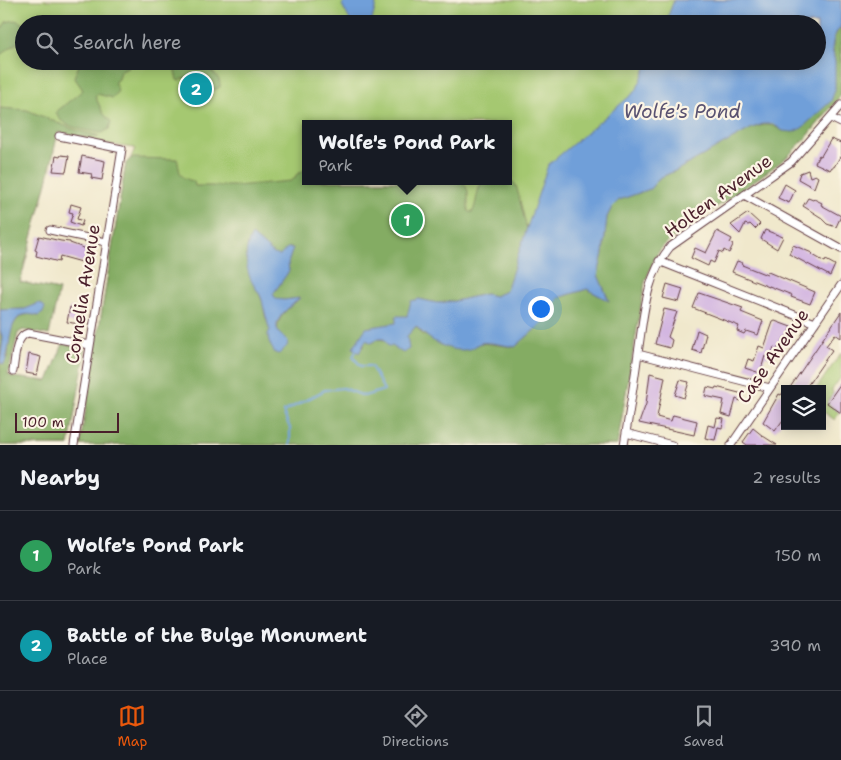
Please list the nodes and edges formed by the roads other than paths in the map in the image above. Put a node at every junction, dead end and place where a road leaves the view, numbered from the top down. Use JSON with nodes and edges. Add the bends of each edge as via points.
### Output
{"nodes":[{"id":1,"x":841,"y":105,"type":"edge"},
{"id":2,"x":831,"y":118,"type":"junction"},
{"id":3,"x":841,"y":123,"type":"edge"},
{"id":4,"x":59,"y":136,"type":"dead end"},
{"id":5,"x":744,"y":195,"type":"junction"},
{"id":6,"x":50,"y":230,"type":"dead end"},
{"id":7,"x":106,"y":242,"type":"junction"},
{"id":8,"x":841,"y":249,"type":"edge"},
{"id":9,"x":659,"y":261,"type":"junction"},
{"id":10,"x":841,"y":285,"type":"edge"},
{"id":11,"x":815,"y":323,"type":"junction"},
{"id":12,"x":90,"y":345,"type":"junction"},
{"id":13,"x":638,"y":354,"type":"junction"},
{"id":14,"x":13,"y":372,"type":"dead end"},
{"id":15,"x":770,"y":388,"type":"junction"},
{"id":16,"x":626,"y":433,"type":"junction"},
{"id":17,"x":74,"y":445,"type":"edge"},
{"id":18,"x":624,"y":445,"type":"edge"},
{"id":19,"x":672,"y":445,"type":"edge"},
{"id":20,"x":731,"y":445,"type":"edge"}],
"edges":[{"from":1,"to":2,"type":"street","name":"Holten Avenue"},
{"from":2,"to":3,"type":"street"},
{"from":2,"to":5,"type":"street","name":"Holten Avenue","via":[[791,162]]},
{"from":4,"to":7,"type":"street","name":"Cornelia Avenue","via":[[122,148]]},
{"from":5,"to":8,"type":"street"},
{"from":5,"to":9,"type":"street","name":"Holten Avenue","via":[[670,248]]},
{"from":6,"to":7,"type":"street"},
{"from":7,"to":12,"type":"street","name":"Cornelia Avenue"},
{"from":9,"to":11,"type":"street"},
{"from":9,"to":13,"type":"street","name":"Holten Avenue","via":[[644,313]]},
{"from":10,"to":11,"type":"street","name":"Case Avenue"},
{"from":11,"to":15,"type":"street","name":"Case Avenue"},
{"from":12,"to":14,"type":"street","via":[[24,334],[19,340]]},
{"from":12,"to":17,"type":"street","name":"Cornelia Avenue"},
{"from":13,"to":15,"type":"street"},
{"from":13,"to":16,"type":"street","name":"Holten Avenue"},
{"from":15,"to":20,"type":"street","name":"Case Avenue"},
{"from":16,"to":18,"type":"street","name":"Holten Avenue"},
{"from":16,"to":19,"type":"street"}]}
